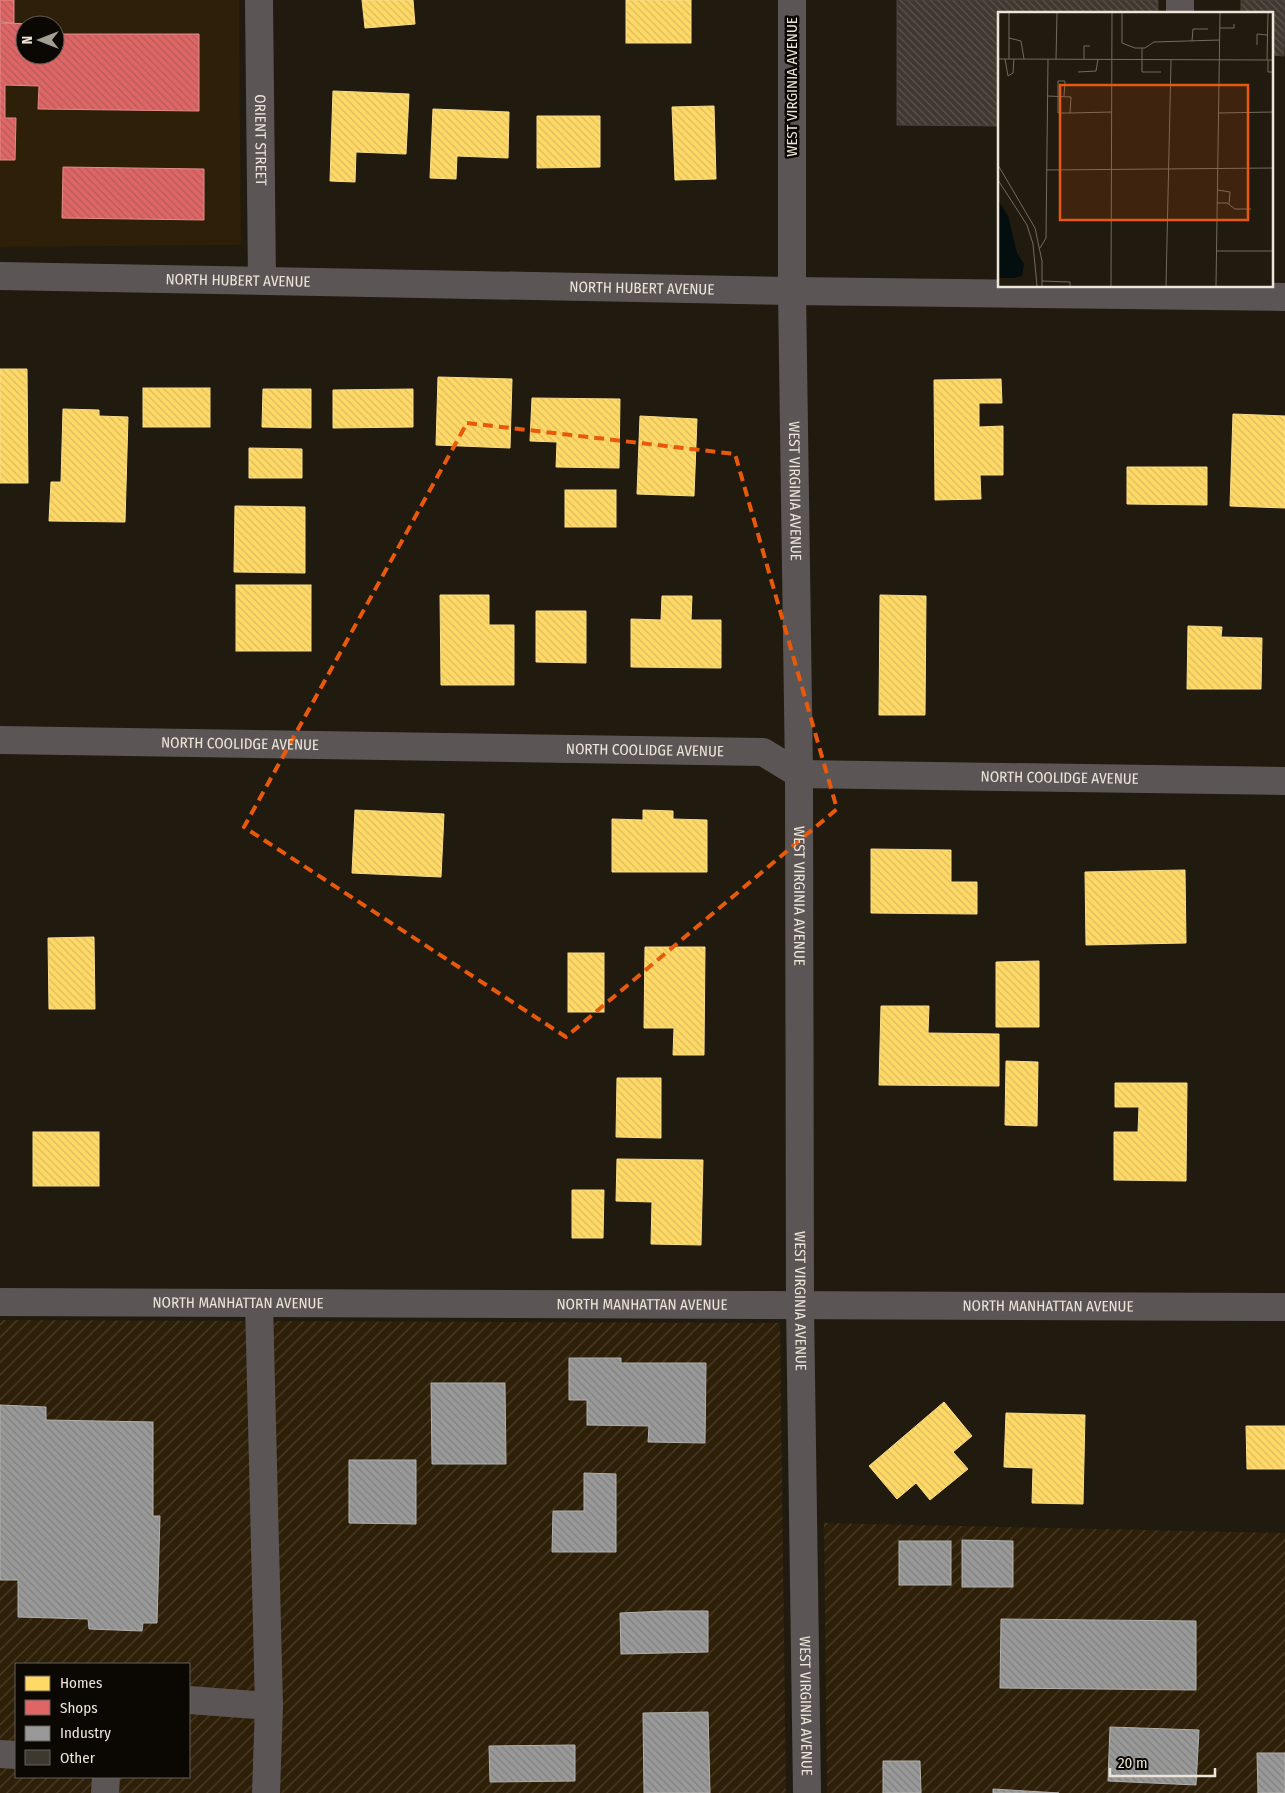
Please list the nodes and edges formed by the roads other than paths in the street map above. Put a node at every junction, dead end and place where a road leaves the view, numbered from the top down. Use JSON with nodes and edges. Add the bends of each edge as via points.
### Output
{"nodes":[{"id":1,"x":260,"y":0,"type":"edge"},
{"id":2,"x":792,"y":0,"type":"edge"},
{"id":3,"x":0,"y":276,"type":"edge"},
{"id":4,"x":262,"y":280,"type":"junction"},
{"id":5,"x":1003,"y":290,"type":"edge"},
{"id":6,"x":792,"y":291,"type":"junction"},
{"id":7,"x":1126,"y":291,"type":"edge"},
{"id":8,"x":1285,"y":297,"type":"edge"},
{"id":9,"x":0,"y":740,"type":"edge"},
{"id":10,"x":799,"y":774,"type":"junction"},
{"id":11,"x":1285,"y":781,"type":"edge"},
{"id":12,"x":0,"y":1302,"type":"edge"},
{"id":13,"x":259,"y":1303,"type":"junction"},
{"id":14,"x":800,"y":1304,"type":"junction"},
{"id":15,"x":1285,"y":1307,"type":"edge"},
{"id":16,"x":190,"y":1700,"type":"edge"},
{"id":17,"x":269,"y":1706,"type":"junction"},
{"id":18,"x":0,"y":1754,"type":"edge"},
{"id":19,"x":15,"y":1755,"type":"edge"},
{"id":20,"x":106,"y":1778,"type":"edge"},
{"id":21,"x":105,"y":1793,"type":"edge"},
{"id":22,"x":266,"y":1793,"type":"edge"},
{"id":23,"x":807,"y":1793,"type":"edge"}],
"edges":[{"from":1,"to":4,"type":"street","name":"ORIENT STREET"},
{"from":2,"to":6,"type":"street","name":"WEST VIRGINIA AVENUE"},
{"from":3,"to":4,"type":"street","name":"NORTH HUBERT AVENUE"},
{"from":4,"to":6,"type":"street","name":"NORTH HUBERT AVENUE"},
{"from":5,"to":6,"type":"street","name":"NORTH HUBERT AVENUE"},
{"from":5,"to":7,"type":"street","name":"NORTH HUBERT AVENUE"},
{"from":6,"to":10,"type":"street","name":"WEST VIRGINIA AVENUE"},
{"from":7,"to":8,"type":"street","name":"NORTH HUBERT AVENUE"},
{"from":9,"to":10,"type":"street","name":"NORTH COOLIDGE AVENUE","via":[[763,752]]},
{"from":10,"to":11,"type":"street","name":"NORTH COOLIDGE AVENUE"},
{"from":10,"to":14,"type":"street","name":"WEST VIRGINIA AVENUE"},
{"from":12,"to":13,"type":"street","name":"NORTH MANHATTAN AVENUE"},
{"from":13,"to":14,"type":"street","name":"NORTH MANHATTAN AVENUE"},
{"from":13,"to":17,"type":"street"},
{"from":14,"to":15,"type":"street","name":"NORTH MANHATTAN AVENUE"},
{"from":14,"to":23,"type":"street","name":"WEST VIRGINIA AVENUE"},
{"from":16,"to":17,"type":"street"},
{"from":17,"to":22,"type":"street"},
{"from":18,"to":19,"type":"street"},
{"from":20,"to":21,"type":"street"}]}
